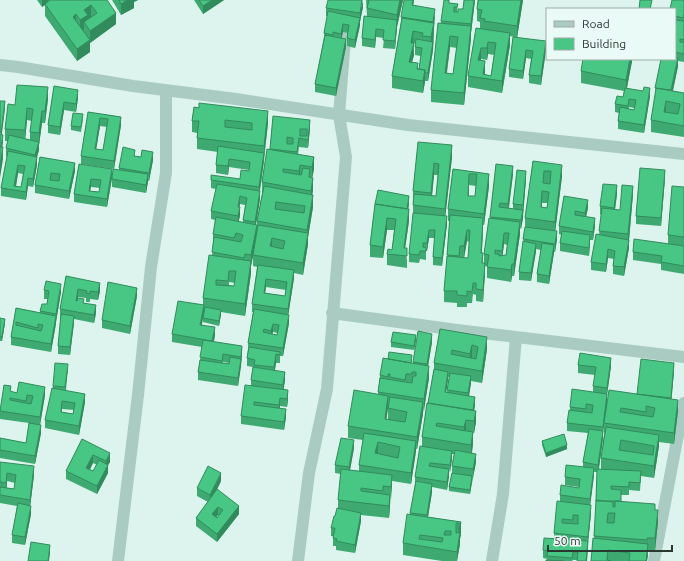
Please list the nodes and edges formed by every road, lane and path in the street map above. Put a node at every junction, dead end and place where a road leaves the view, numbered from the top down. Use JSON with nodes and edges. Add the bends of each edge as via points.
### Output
{"nodes":[{"id":1,"x":352,"y":0,"type":"edge"},
{"id":2,"x":0,"y":65,"type":"edge"},
{"id":3,"x":166,"y":90,"type":"junction"},
{"id":4,"x":338,"y":115,"type":"junction"},
{"id":5,"x":684,"y":154,"type":"edge"},
{"id":6,"x":332,"y":313,"type":"junction"},
{"id":7,"x":516,"y":337,"type":"junction"},
{"id":8,"x":684,"y":357,"type":"edge"},
{"id":9,"x":684,"y":403,"type":"edge"},
{"id":10,"x":118,"y":561,"type":"edge"},
{"id":11,"x":298,"y":561,"type":"edge"},
{"id":12,"x":492,"y":561,"type":"edge"},
{"id":13,"x":654,"y":561,"type":"edge"}],
"edges":[{"from":1,"to":4,"type":"street"},
{"from":2,"to":3,"type":"street"},
{"from":3,"to":4,"type":"street"},
{"from":3,"to":10,"type":"street","via":[[166,173],[151,267]]},
{"from":4,"to":5,"type":"street","via":[[408,125]]},
{"from":4,"to":6,"type":"street","via":[[346,157]]},
{"from":6,"to":7,"type":"street"},
{"from":6,"to":11,"type":"street","via":[[327,389],[309,473]]},
{"from":7,"to":8,"type":"street"},
{"from":7,"to":12,"type":"street","via":[[503,494]]},
{"from":9,"to":13,"type":"street"}]}
